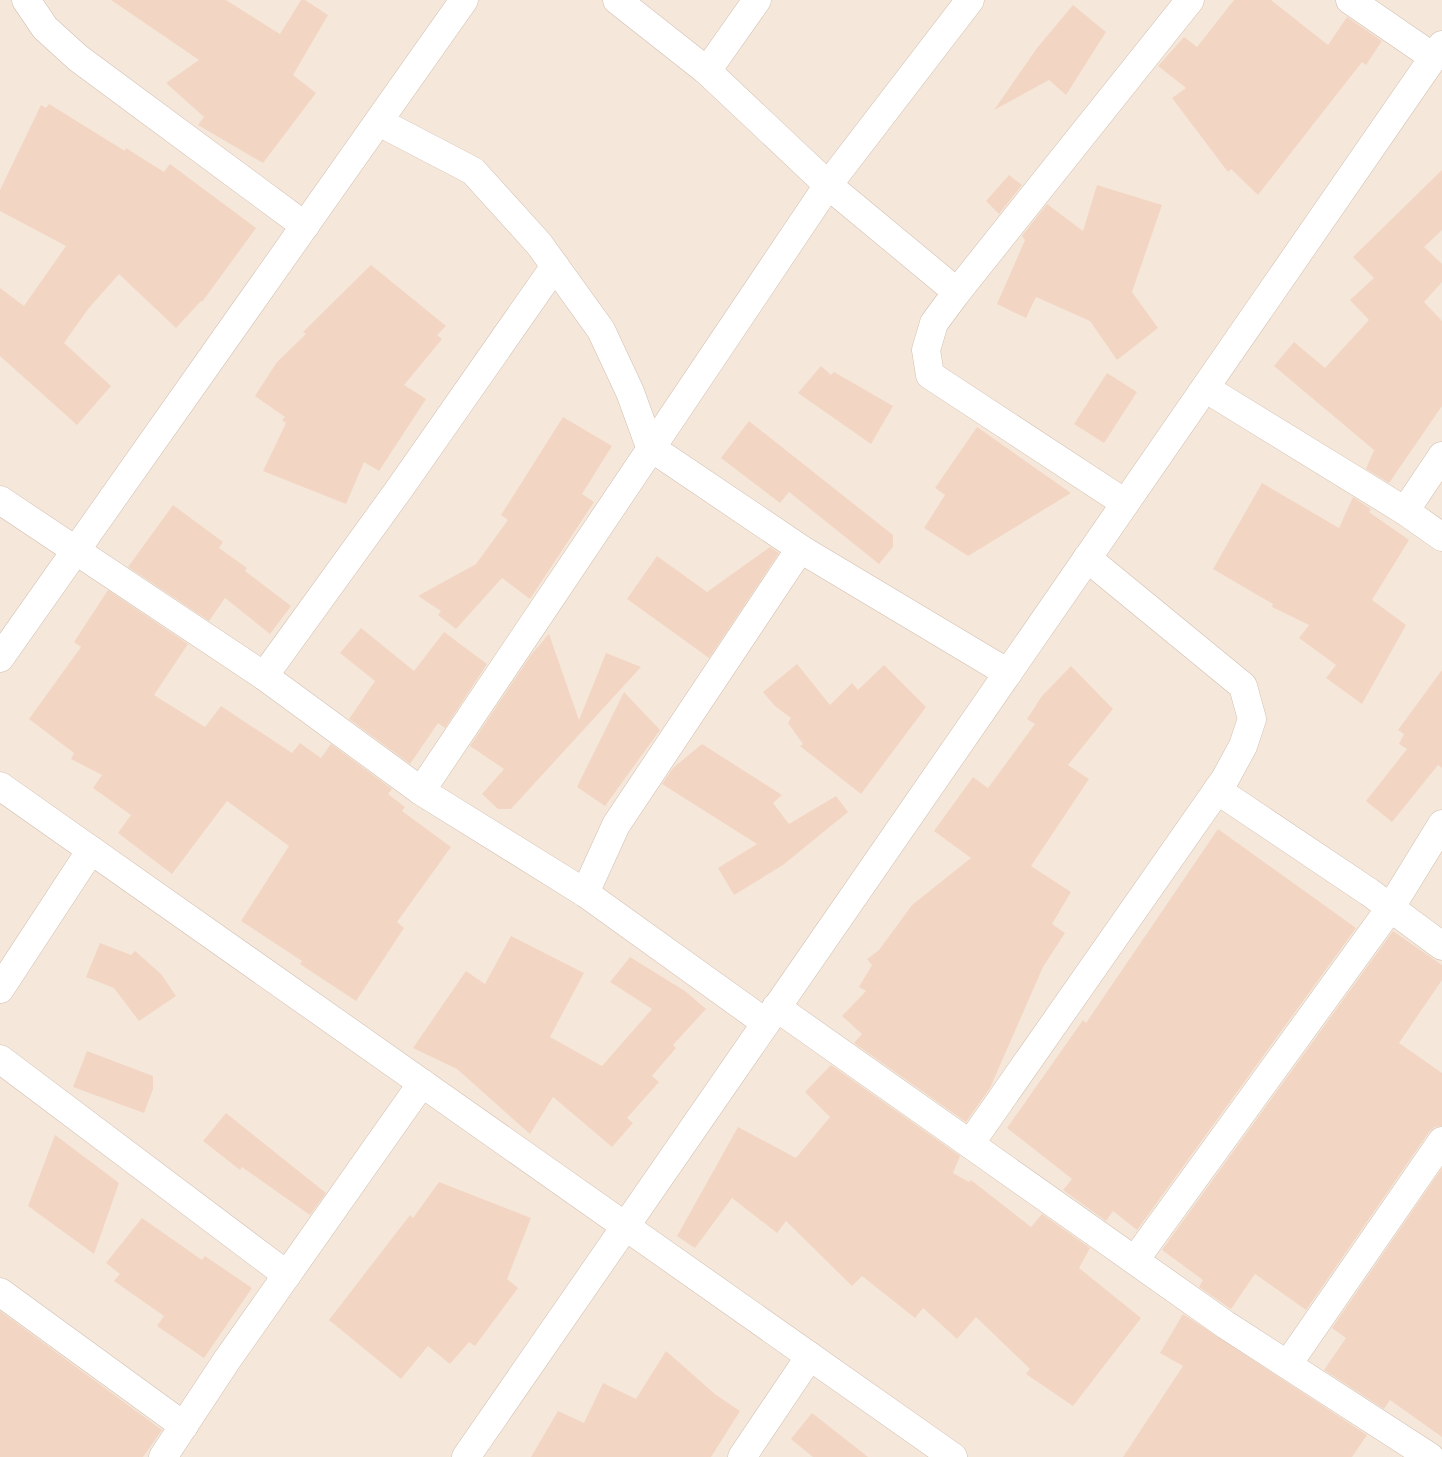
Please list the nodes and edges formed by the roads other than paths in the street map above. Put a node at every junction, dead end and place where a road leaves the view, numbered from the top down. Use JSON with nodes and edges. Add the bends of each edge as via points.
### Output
{"nodes":[{"id":1,"x":26,"y":0,"type":"edge"},
{"id":2,"x":464,"y":0,"type":"edge"},
{"id":3,"x":617,"y":0,"type":"edge"},
{"id":4,"x":757,"y":0,"type":"edge"},
{"id":5,"x":970,"y":0,"type":"edge"},
{"id":6,"x":1190,"y":0,"type":"edge"},
{"id":7,"x":1350,"y":0,"type":"edge"},
{"id":8,"x":1437,"y":51,"type":"edge"},
{"id":9,"x":707,"y":71,"type":"junction"},
{"id":10,"x":378,"y":122,"type":"junction"},
{"id":11,"x":828,"y":185,"type":"junction"},
{"id":12,"x":305,"y":226,"type":"junction"},
{"id":13,"x":556,"y":266,"type":"junction"},
{"id":14,"x":957,"y":292,"type":"junction"},
{"id":15,"x":1205,"y":388,"type":"junction"},
{"id":16,"x":650,"y":447,"type":"junction"},
{"id":17,"x":1442,"y":456,"type":"edge"},
{"id":18,"x":0,"y":500,"type":"edge"},
{"id":19,"x":1125,"y":503,"type":"junction"},
{"id":20,"x":1404,"y":511,"type":"junction"},
{"id":21,"x":1442,"y":537,"type":"edge"},
{"id":22,"x":800,"y":549,"type":"junction"},
{"id":23,"x":75,"y":551,"type":"junction"},
{"id":24,"x":1087,"y":558,"type":"junction"},
{"id":25,"x":0,"y":658,"type":"edge"},
{"id":26,"x":1008,"y":673,"type":"junction"},
{"id":27,"x":264,"y":676,"type":"junction"},
{"id":28,"x":0,"y":786,"type":"edge"},
{"id":29,"x":1217,"y":790,"type":"junction"},
{"id":30,"x":421,"y":791,"type":"junction"},
{"id":31,"x":1442,"y":824,"type":"edge"},
{"id":32,"x":91,"y":850,"type":"junction"},
{"id":33,"x":585,"y":893,"type":"junction"},
{"id":34,"x":1391,"y":907,"type":"junction"},
{"id":35,"x":1442,"y":946,"type":"edge"},
{"id":36,"x":0,"y":990,"type":"edge"},
{"id":37,"x":771,"y":1015,"type":"junction"},
{"id":38,"x":0,"y":1059,"type":"edge"},
{"id":39,"x":422,"y":1083,"type":"junction"},
{"id":40,"x":1442,"y":1141,"type":"edge"},
{"id":41,"x":970,"y":1144,"type":"junction"},
{"id":42,"x":625,"y":1226,"type":"junction"},
{"id":43,"x":1135,"y":1260,"type":"junction"},
{"id":44,"x":287,"y":1275,"type":"junction"},
{"id":45,"x":0,"y":1292,"type":"edge"},
{"id":46,"x":810,"y":1356,"type":"junction"},
{"id":47,"x":1288,"y":1364,"type":"junction"},
{"id":48,"x":184,"y":1426,"type":"junction"},
{"id":49,"x":163,"y":1457,"type":"edge"},
{"id":50,"x":466,"y":1457,"type":"edge"},
{"id":51,"x":742,"y":1457,"type":"edge"},
{"id":52,"x":953,"y":1457,"type":"edge"},
{"id":53,"x":1430,"y":1457,"type":"edge"}],
"edges":[{"from":1,"to":12,"type":"street","via":[[45,28],[78,58]]},
{"from":2,"to":10,"type":"street"},
{"from":3,"to":9,"type":"street"},
{"from":4,"to":9,"type":"street"},
{"from":5,"to":11,"type":"street"},
{"from":6,"to":14,"type":"street"},
{"from":7,"to":8,"type":"street"},
{"from":8,"to":15,"type":"street"},
{"from":9,"to":11,"type":"street"},
{"from":10,"to":12,"type":"street"},
{"from":10,"to":13,"type":"street","via":[[473,171]]},
{"from":11,"to":14,"type":"street"},
{"from":11,"to":16,"type":"street"},
{"from":12,"to":23,"type":"street"},
{"from":13,"to":16,"type":"street","via":[[601,330],[630,392]]},
{"from":13,"to":27,"type":"street"},
{"from":14,"to":19,"type":"street","via":[[934,323],[926,350],[930,375]]},
{"from":15,"to":19,"type":"street"},
{"from":15,"to":20,"type":"street"},
{"from":16,"to":22,"type":"street"},
{"from":16,"to":30,"type":"street"},
{"from":17,"to":20,"type":"street"},
{"from":18,"to":23,"type":"street"},
{"from":19,"to":24,"type":"street"},
{"from":20,"to":21,"type":"street"},
{"from":22,"to":26,"type":"street"},
{"from":22,"to":33,"type":"street","via":[[616,825]]},
{"from":23,"to":25,"type":"street"},
{"from":23,"to":27,"type":"street"},
{"from":24,"to":26,"type":"street"},
{"from":24,"to":29,"type":"street","via":[[1244,686],[1252,719],[1243,746]]},
{"from":26,"to":37,"type":"street"},
{"from":27,"to":30,"type":"street"},
{"from":28,"to":32,"type":"street"},
{"from":29,"to":34,"type":"street"},
{"from":29,"to":41,"type":"street"},
{"from":30,"to":33,"type":"street"},
{"from":31,"to":34,"type":"street"},
{"from":32,"to":36,"type":"street"},
{"from":32,"to":39,"type":"street"},
{"from":33,"to":37,"type":"street"},
{"from":34,"to":35,"type":"street"},
{"from":34,"to":43,"type":"street"},
{"from":37,"to":41,"type":"street"},
{"from":37,"to":42,"type":"street"},
{"from":38,"to":44,"type":"street"},
{"from":39,"to":42,"type":"street"},
{"from":39,"to":44,"type":"street"},
{"from":40,"to":47,"type":"street"},
{"from":41,"to":43,"type":"street"},
{"from":42,"to":46,"type":"street"},
{"from":42,"to":50,"type":"street"},
{"from":43,"to":47,"type":"street"},
{"from":44,"to":48,"type":"street"},
{"from":45,"to":48,"type":"street"},
{"from":46,"to":51,"type":"street"},
{"from":46,"to":52,"type":"street"},
{"from":47,"to":53,"type":"street"},
{"from":48,"to":49,"type":"street"}]}
